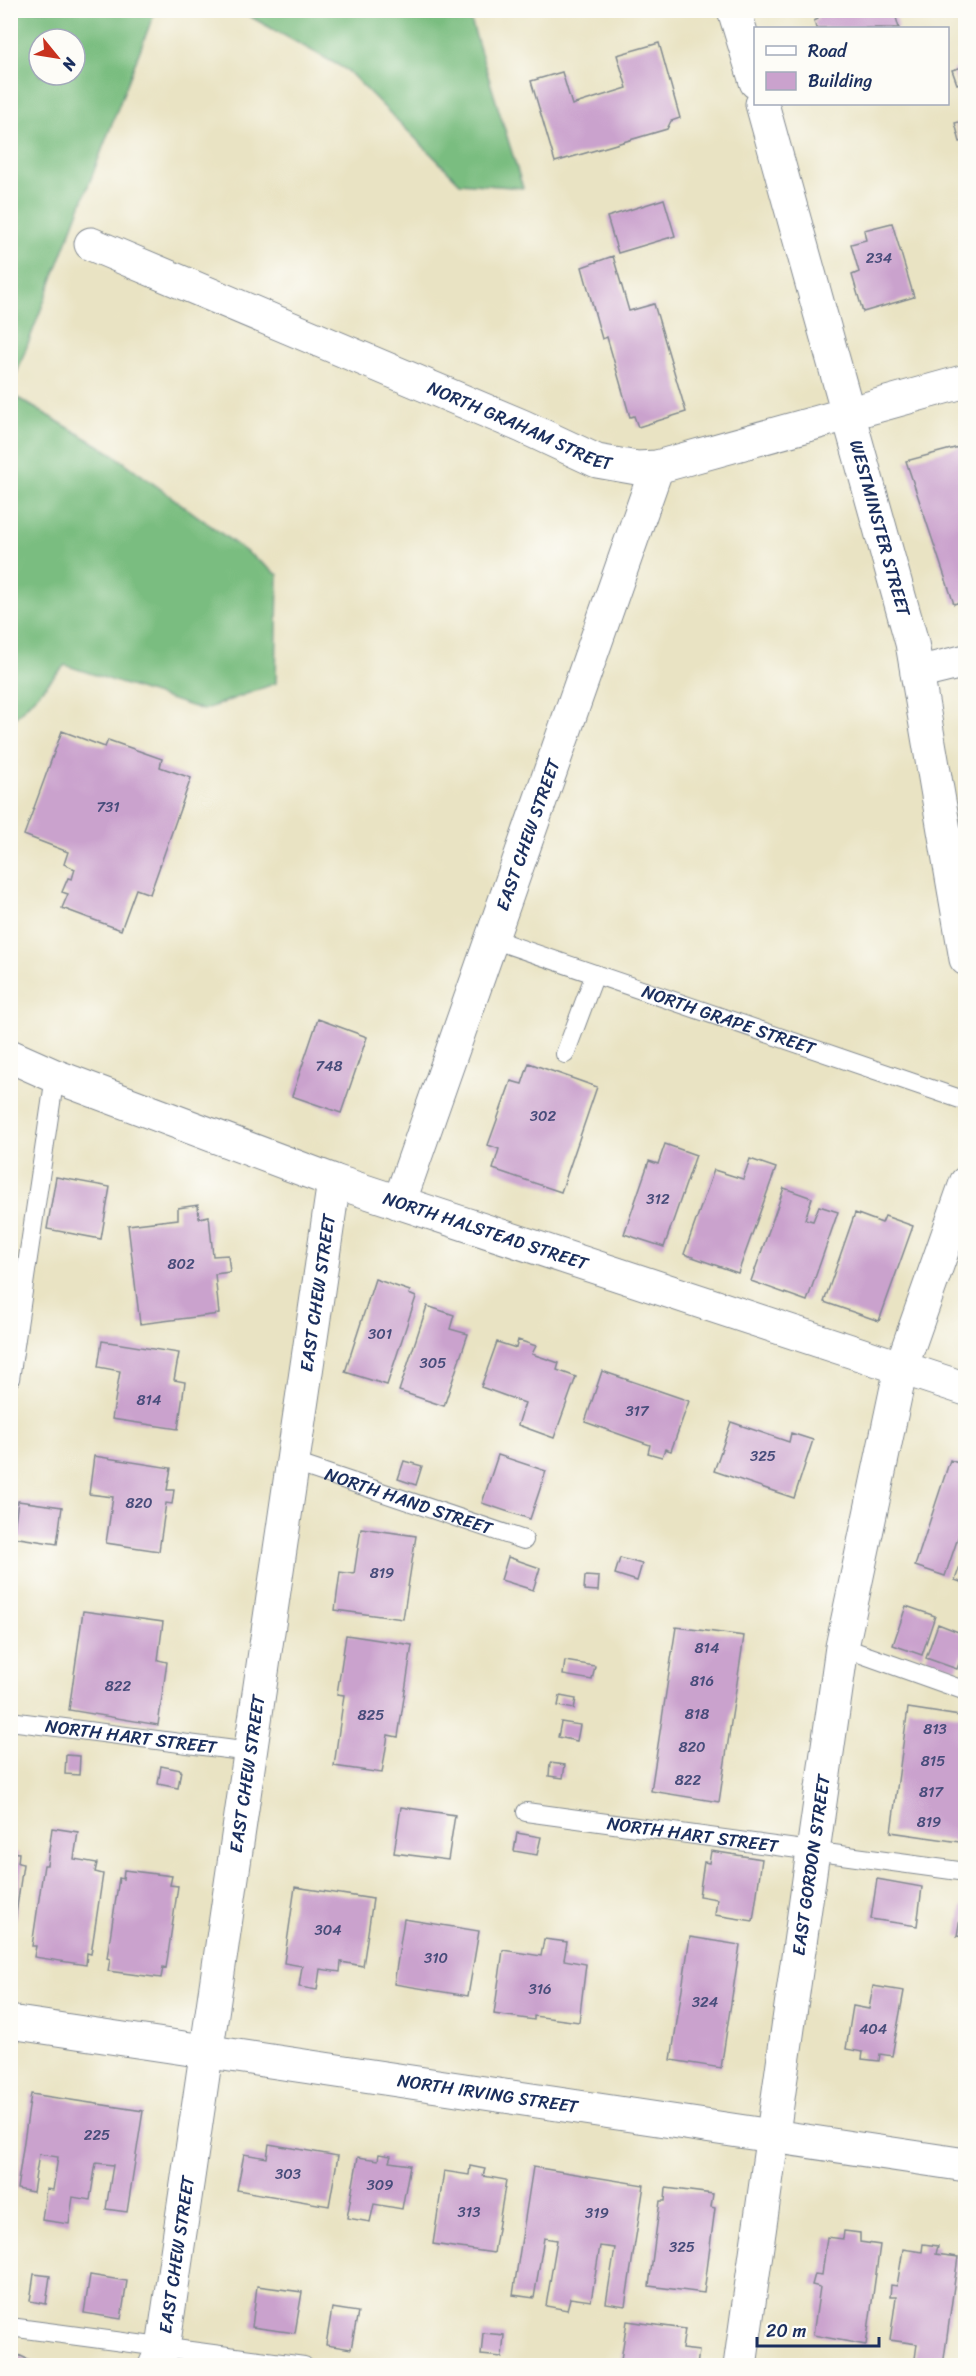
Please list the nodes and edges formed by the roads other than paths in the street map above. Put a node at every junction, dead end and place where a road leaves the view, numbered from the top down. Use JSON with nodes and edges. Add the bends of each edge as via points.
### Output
{"nodes":[{"id":1,"x":734,"y":10,"type":"edge"},
{"id":2,"x":754,"y":75,"type":"edge"},
{"id":3,"x":762,"y":105,"type":"edge"},
{"id":4,"x":91,"y":244,"type":"dead end"},
{"id":5,"x":966,"y":381,"type":"edge"},
{"id":6,"x":849,"y":414,"type":"junction"},
{"id":7,"x":657,"y":467,"type":"junction"},
{"id":8,"x":966,"y":661,"type":"edge"},
{"id":9,"x":917,"y":673,"type":"junction"},
{"id":10,"x":492,"y":939,"type":"junction"},
{"id":11,"x":966,"y":959,"type":"edge"},
{"id":12,"x":595,"y":974,"type":"junction"},
{"id":13,"x":565,"y":1054,"type":"dead end"},
{"id":14,"x":10,"y":1056,"type":"edge"},
{"id":15,"x":55,"y":1076,"type":"junction"},
{"id":16,"x":966,"y":1101,"type":"edge"},
{"id":17,"x":334,"y":1181,"type":"junction"},
{"id":18,"x":966,"y":1184,"type":"edge"},
{"id":19,"x":399,"y":1203,"type":"junction"},
{"id":20,"x":902,"y":1368,"type":"junction"},
{"id":21,"x":10,"y":1379,"type":"edge"},
{"id":22,"x":966,"y":1389,"type":"edge"},
{"id":23,"x":292,"y":1462,"type":"junction"},
{"id":24,"x":524,"y":1540,"type":"dead end"},
{"id":25,"x":842,"y":1647,"type":"junction"},
{"id":26,"x":966,"y":1690,"type":"edge"},
{"id":27,"x":10,"y":1721,"type":"edge"},
{"id":28,"x":250,"y":1752,"type":"junction"},
{"id":29,"x":526,"y":1812,"type":"dead end"},
{"id":30,"x":813,"y":1852,"type":"junction"},
{"id":31,"x":966,"y":1872,"type":"edge"},
{"id":32,"x":10,"y":2022,"type":"edge"},
{"id":33,"x":207,"y":2050,"type":"junction"},
{"id":34,"x":772,"y":2136,"type":"junction"},
{"id":35,"x":966,"y":2165,"type":"edge"},
{"id":36,"x":10,"y":2327,"type":"edge"},
{"id":37,"x":159,"y":2356,"type":"edge"},
{"id":38,"x":304,"y":2366,"type":"edge"},
{"id":39,"x":740,"y":2366,"type":"edge"}],
"edges":[{"from":1,"to":2,"type":"street"},
{"from":3,"to":6,"type":"street","name":"WESTMINSTER STREET"},
{"from":4,"to":7,"type":"street","name":"NORTH GRAHAM STREET","via":[[597,461]]},
{"from":5,"to":6,"type":"street","name":"NORTH GRAHAM STREET"},
{"from":6,"to":7,"type":"street","name":"NORTH GRAHAM STREET"},
{"from":6,"to":9,"type":"street","name":"WESTMINSTER STREET"},
{"from":7,"to":10,"type":"street","name":"EAST CHEW STREET"},
{"from":8,"to":9,"type":"street"},
{"from":9,"to":11,"type":"street","name":"WESTMINSTER STREET"},
{"from":10,"to":12,"type":"lane","name":"NORTH GRAPE STREET"},
{"from":10,"to":19,"type":"street","name":"EAST CHEW STREET"},
{"from":12,"to":13,"type":"lane"},
{"from":12,"to":16,"type":"lane","name":"NORTH GRAPE STREET"},
{"from":14,"to":15,"type":"street","name":"NORTH HALSTEAD STREET"},
{"from":15,"to":17,"type":"street","name":"NORTH HALSTEAD STREET"},
{"from":15,"to":21,"type":"lane"},
{"from":17,"to":19,"type":"street","name":"NORTH HALSTEAD STREET"},
{"from":17,"to":23,"type":"street","name":"EAST CHEW STREET"},
{"from":18,"to":20,"type":"street"},
{"from":19,"to":20,"type":"street","name":"NORTH HALSTEAD STREET"},
{"from":20,"to":22,"type":"street","name":"NORTH HALSTEAD STREET"},
{"from":20,"to":25,"type":"street","name":"EAST GORDON STREET"},
{"from":23,"to":24,"type":"lane","name":"NORTH HAND STREET"},
{"from":23,"to":28,"type":"street","name":"EAST CHEW STREET"},
{"from":25,"to":26,"type":"lane"},
{"from":25,"to":30,"type":"street","name":"EAST GORDON STREET"},
{"from":27,"to":28,"type":"lane","name":"NORTH HART STREET"},
{"from":28,"to":33,"type":"street","name":"EAST CHEW STREET"},
{"from":29,"to":30,"type":"lane","name":"NORTH HART STREET"},
{"from":30,"to":31,"type":"lane","name":"NORTH HART STREET"},
{"from":30,"to":34,"type":"street","name":"EAST GORDON STREET"},
{"from":32,"to":33,"type":"street","name":"NORTH IRVING STREET"},
{"from":33,"to":34,"type":"street","name":"NORTH IRVING STREET"},
{"from":33,"to":37,"type":"street","name":"EAST CHEW STREET"},
{"from":34,"to":35,"type":"street","name":"NORTH IRVING STREET"},
{"from":34,"to":39,"type":"street","name":"EAST GORDON STREET"},
{"from":36,"to":37,"type":"lane"},
{"from":37,"to":38,"type":"lane"}]}
